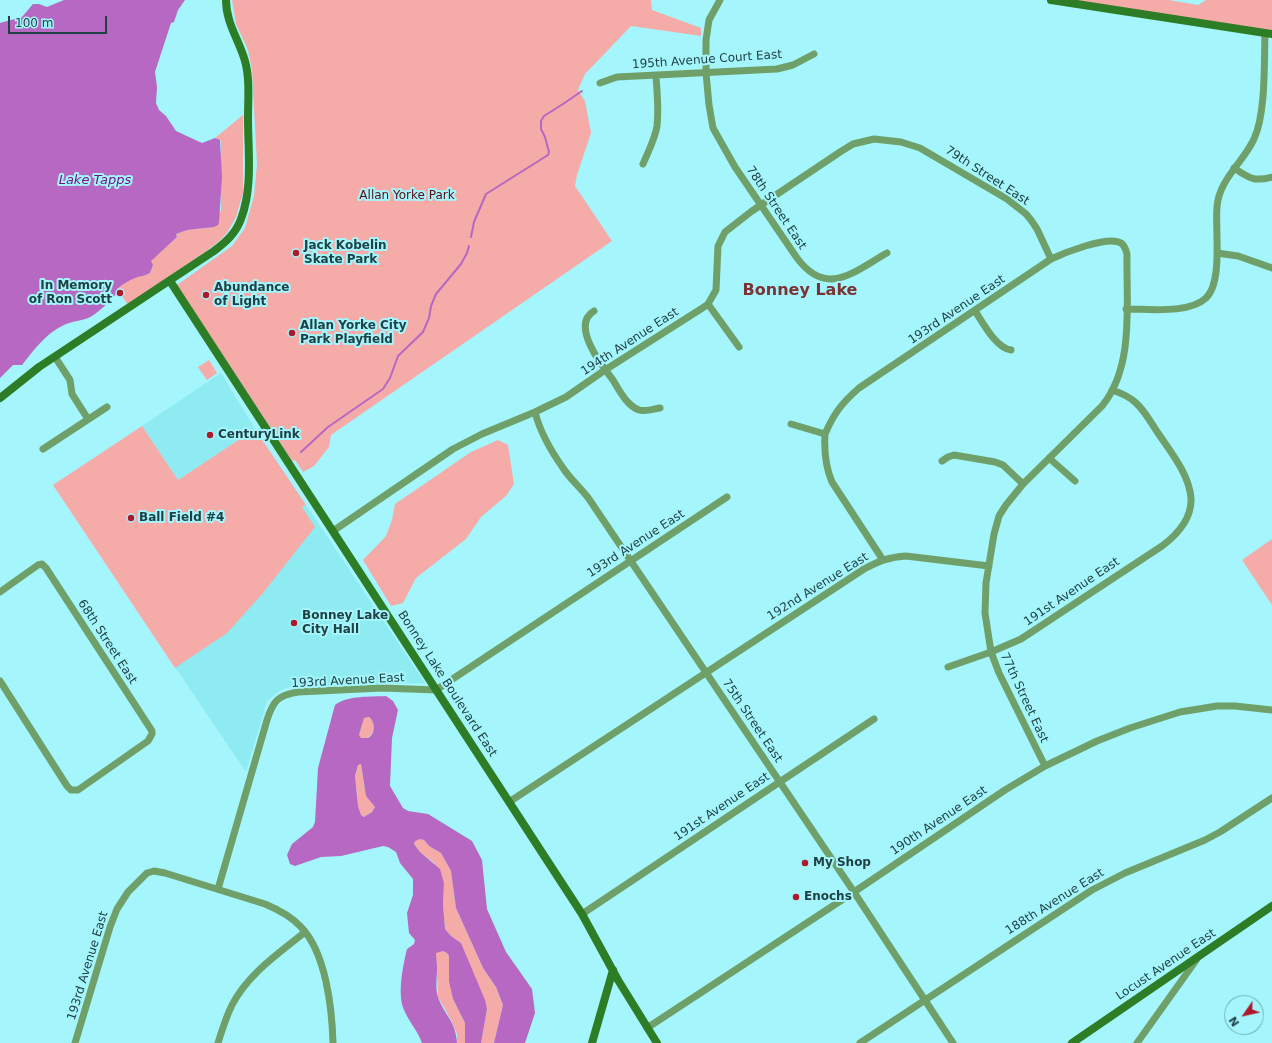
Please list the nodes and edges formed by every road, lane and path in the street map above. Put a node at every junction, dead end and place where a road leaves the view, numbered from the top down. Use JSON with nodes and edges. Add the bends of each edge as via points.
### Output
{"nodes":[{"id":1,"x":226,"y":0,"type":"edge"},
{"id":2,"x":720,"y":0,"type":"edge"},
{"id":3,"x":1051,"y":0,"type":"edge"},
{"id":4,"x":1268,"y":34,"type":"edge"},
{"id":5,"x":814,"y":54,"type":"dead end"},
{"id":6,"x":706,"y":73,"type":"junction"},
{"id":7,"x":656,"y":76,"type":"junction"},
{"id":8,"x":600,"y":83,"type":"dead end"},
{"id":9,"x":642,"y":164,"type":"dead end"},
{"id":10,"x":1234,"y":168,"type":"junction"},
{"id":11,"x":1272,"y":177,"type":"edge"},
{"id":12,"x":762,"y":205,"type":"junction"},
{"id":13,"x":887,"y":252,"type":"dead end"},
{"id":14,"x":1217,"y":253,"type":"junction"},
{"id":15,"x":1051,"y":259,"type":"junction"},
{"id":16,"x":1272,"y":268,"type":"edge"},
{"id":17,"x":170,"y":281,"type":"junction"},
{"id":18,"x":708,"y":304,"type":"junction"},
{"id":19,"x":1126,"y":309,"type":"junction"},
{"id":20,"x":594,"y":311,"type":"dead end"},
{"id":21,"x":975,"y":311,"type":"junction"},
{"id":22,"x":739,"y":347,"type":"dead end"},
{"id":23,"x":1011,"y":350,"type":"dead end"},
{"id":24,"x":55,"y":356,"type":"junction"},
{"id":25,"x":605,"y":370,"type":"junction"},
{"id":26,"x":1112,"y":390,"type":"junction"},
{"id":27,"x":0,"y":398,"type":"edge"},
{"id":28,"x":107,"y":407,"type":"dead end"},
{"id":29,"x":660,"y":408,"type":"dead end"},
{"id":30,"x":535,"y":412,"type":"junction"},
{"id":31,"x":88,"y":419,"type":"junction"},
{"id":32,"x":790,"y":424,"type":"dead end"},
{"id":33,"x":825,"y":434,"type":"junction"},
{"id":34,"x":43,"y":449,"type":"dead end"},
{"id":35,"x":1049,"y":458,"type":"junction"},
{"id":36,"x":942,"y":461,"type":"dead end"},
{"id":37,"x":1075,"y":481,"type":"dead end"},
{"id":38,"x":1023,"y":484,"type":"junction"},
{"id":39,"x":727,"y":497,"type":"dead end"},
{"id":40,"x":333,"y":531,"type":"junction"},
{"id":41,"x":883,"y":560,"type":"junction"},
{"id":42,"x":631,"y":561,"type":"junction"},
{"id":43,"x":989,"y":566,"type":"junction"},
{"id":44,"x":0,"y":592,"type":"edge"},
{"id":45,"x":991,"y":652,"type":"junction"},
{"id":46,"x":948,"y":667,"type":"dead end"},
{"id":47,"x":706,"y":673,"type":"junction"},
{"id":48,"x":0,"y":681,"type":"edge"},
{"id":49,"x":436,"y":690,"type":"junction"},
{"id":50,"x":1272,"y":710,"type":"edge"},
{"id":51,"x":874,"y":719,"type":"dead end"},
{"id":52,"x":1045,"y":766,"type":"junction"},
{"id":53,"x":780,"y":782,"type":"junction"},
{"id":54,"x":1272,"y":798,"type":"edge"},
{"id":55,"x":509,"y":802,"type":"junction"},
{"id":56,"x":218,"y":889,"type":"junction"},
{"id":57,"x":854,"y":892,"type":"junction"},
{"id":58,"x":1272,"y":906,"type":"edge"},
{"id":59,"x":582,"y":914,"type":"junction"},
{"id":60,"x":305,"y":932,"type":"junction"},
{"id":61,"x":1197,"y":958,"type":"junction"},
{"id":62,"x":613,"y":970,"type":"junction"},
{"id":63,"x":925,"y":1000,"type":"junction"},
{"id":64,"x":648,"y":1028,"type":"junction"},
{"id":65,"x":75,"y":1043,"type":"edge"},
{"id":66,"x":218,"y":1043,"type":"edge"},
{"id":67,"x":333,"y":1043,"type":"edge"},
{"id":68,"x":592,"y":1043,"type":"edge"},
{"id":69,"x":657,"y":1043,"type":"edge"},
{"id":70,"x":860,"y":1043,"type":"edge"},
{"id":71,"x":953,"y":1043,"type":"edge"},
{"id":72,"x":1072,"y":1043,"type":"edge"},
{"id":73,"x":1136,"y":1043,"type":"edge"}],
"edges":[{"from":1,"to":17,"type":"street","via":[[229,22],[248,74],[249,178],[245,205],[237,227],[228,240]]},
{"from":2,"to":6,"type":"street","name":"78th Street East","via":[[707,29]]},
{"from":3,"to":4,"type":"street"},
{"from":4,"to":10,"type":"street","via":[[1261,116],[1255,138]]},
{"from":5,"to":6,"type":"street","name":"195th Avenue Court East","via":[[793,65],[777,69]]},
{"from":6,"to":7,"type":"street","name":"195th Avenue Court East"},
{"from":6,"to":12,"type":"street","name":"78th Street East","via":[[713,128],[735,167]]},
{"from":7,"to":8,"type":"street","name":"195th Avenue Court East","via":[[616,77]]},
{"from":7,"to":9,"type":"street","via":[[658,115],[654,138]]},
{"from":10,"to":11,"type":"street","via":[[1256,180]]},
{"from":10,"to":14,"type":"street","via":[[1223,184],[1217,205]]},
{"from":12,"to":13,"type":"street","name":"78th Street East","via":[[802,264],[822,279],[838,278]]},
{"from":12,"to":15,"type":"street","name":"79th Street East","via":[[853,144],[874,139],[901,142],[920,148],[1007,199],[1031,220]]},
{"from":12,"to":18,"type":"street","via":[[733,225],[721,237],[718,246],[716,290]]},
{"from":14,"to":16,"type":"street","via":[[1238,256]]},
{"from":14,"to":19,"type":"street","via":[[1216,281],[1206,299],[1182,308]]},
{"from":15,"to":19,"type":"street","name":"193rd Avenue East","via":[[1093,244],[1113,241],[1121,243],[1127,254]]},
{"from":15,"to":21,"type":"street","name":"193rd Avenue East"},
{"from":17,"to":24,"type":"street"},
{"from":17,"to":40,"type":"street","name":"Bonney Lake Boulevard East"},
{"from":18,"to":22,"type":"street"},
{"from":18,"to":25,"type":"street","name":"194th Avenue East"},
{"from":19,"to":26,"type":"street","via":[[1124,355]]},
{"from":20,"to":25,"type":"street","via":[[586,320],[587,336]]},
{"from":21,"to":23,"type":"street","via":[[998,343]]},
{"from":21,"to":33,"type":"street","name":"193rd Avenue East","via":[[849,396],[832,417]]},
{"from":24,"to":27,"type":"street"},
{"from":24,"to":31,"type":"street","via":[[70,380],[72,394]]},
{"from":25,"to":29,"type":"street","via":[[635,408],[640,411]]},
{"from":25,"to":30,"type":"street","name":"194th Avenue East","via":[[566,397]]},
{"from":26,"to":35,"type":"street","via":[[1102,406]]},
{"from":26,"to":45,"type":"street","name":"191st Avenue East","via":[[1122,393],[1137,404],[1173,456],[1188,484],[1191,498],[1181,530],[1173,538],[1031,633]]},
{"from":28,"to":31,"type":"street"},
{"from":30,"to":40,"type":"street","name":"194th Avenue East","via":[[453,449]]},
{"from":30,"to":42,"type":"street","name":"75th Street East","via":[[549,446],[563,468],[589,499]]},
{"from":31,"to":34,"type":"street"},
{"from":32,"to":33,"type":"street"},
{"from":33,"to":41,"type":"street","via":[[824,454],[832,482]]},
{"from":35,"to":37,"type":"street"},
{"from":35,"to":38,"type":"street"},
{"from":36,"to":38,"type":"street","via":[[954,455],[995,462],[1003,465]]},
{"from":38,"to":43,"type":"street","via":[[999,516]]},
{"from":39,"to":42,"type":"street","name":"193rd Avenue East"},
{"from":40,"to":49,"type":"street","name":"Bonney Lake Boulevard East"},
{"from":41,"to":43,"type":"street","name":"192nd Avenue East","via":[[893,556],[906,556]]},
{"from":41,"to":47,"type":"street","name":"192nd Avenue East","via":[[855,574]]},
{"from":42,"to":47,"type":"street","name":"75th Street East"},
{"from":42,"to":49,"type":"street","name":"193rd Avenue East"},
{"from":43,"to":45,"type":"street","name":"77th Street East","via":[[985,613]]},
{"from":44,"to":48,"type":"street","name":"68th Street East","via":[[42,564],[152,734],[148,741],[78,790],[71,790],[66,786]]},
{"from":45,"to":46,"type":"street","name":"191st Avenue East"},
{"from":45,"to":52,"type":"street","name":"77th Street East"},
{"from":47,"to":53,"type":"street","name":"75th Street East"},
{"from":47,"to":55,"type":"street","name":"192nd Avenue East"},
{"from":49,"to":55,"type":"street","name":"Bonney Lake Boulevard East"},
{"from":49,"to":56,"type":"street","name":"193rd Avenue East","via":[[382,688],[298,692],[288,693],[275,701],[267,720]]},
{"from":50,"to":52,"type":"street","name":"190th Avenue East","via":[[1217,706],[1180,712],[1097,740]]},
{"from":51,"to":53,"type":"street","name":"191st Avenue East"},
{"from":52,"to":57,"type":"street","name":"190th Avenue East"},
{"from":53,"to":57,"type":"street","name":"75th Street East"},
{"from":53,"to":59,"type":"street","name":"191st Avenue East"},
{"from":54,"to":63,"type":"street","name":"188th Avenue East","via":[[1205,840],[1130,870],[1092,890]]},
{"from":55,"to":59,"type":"street","name":"Bonney Lake Boulevard East"},
{"from":56,"to":60,"type":"street","via":[[276,909],[294,920]]},
{"from":56,"to":65,"type":"street","name":"193rd Avenue East","via":[[158,871],[147,873],[137,882],[122,900],[114,916]]},
{"from":57,"to":63,"type":"street","name":"75th Street East"},
{"from":57,"to":64,"type":"street","name":"190th Avenue East"},
{"from":58,"to":61,"type":"street","name":"Locust Avenue East"},
{"from":59,"to":62,"type":"street","name":"Bonney Lake Boulevard East"},
{"from":60,"to":66,"type":"street","via":[[258,971],[240,991],[227,1015]]},
{"from":60,"to":67,"type":"street","via":[[314,946],[324,974]]},
{"from":61,"to":72,"type":"street","name":"Locust Avenue East"},
{"from":61,"to":73,"type":"street"},
{"from":62,"to":64,"type":"street","name":"Bonney Lake Boulevard East"},
{"from":62,"to":68,"type":"street"},
{"from":63,"to":70,"type":"street","name":"188th Avenue East"},
{"from":63,"to":71,"type":"street","name":"75th Street East"},
{"from":64,"to":69,"type":"street","name":"Bonney Lake Boulevard East"}]}
